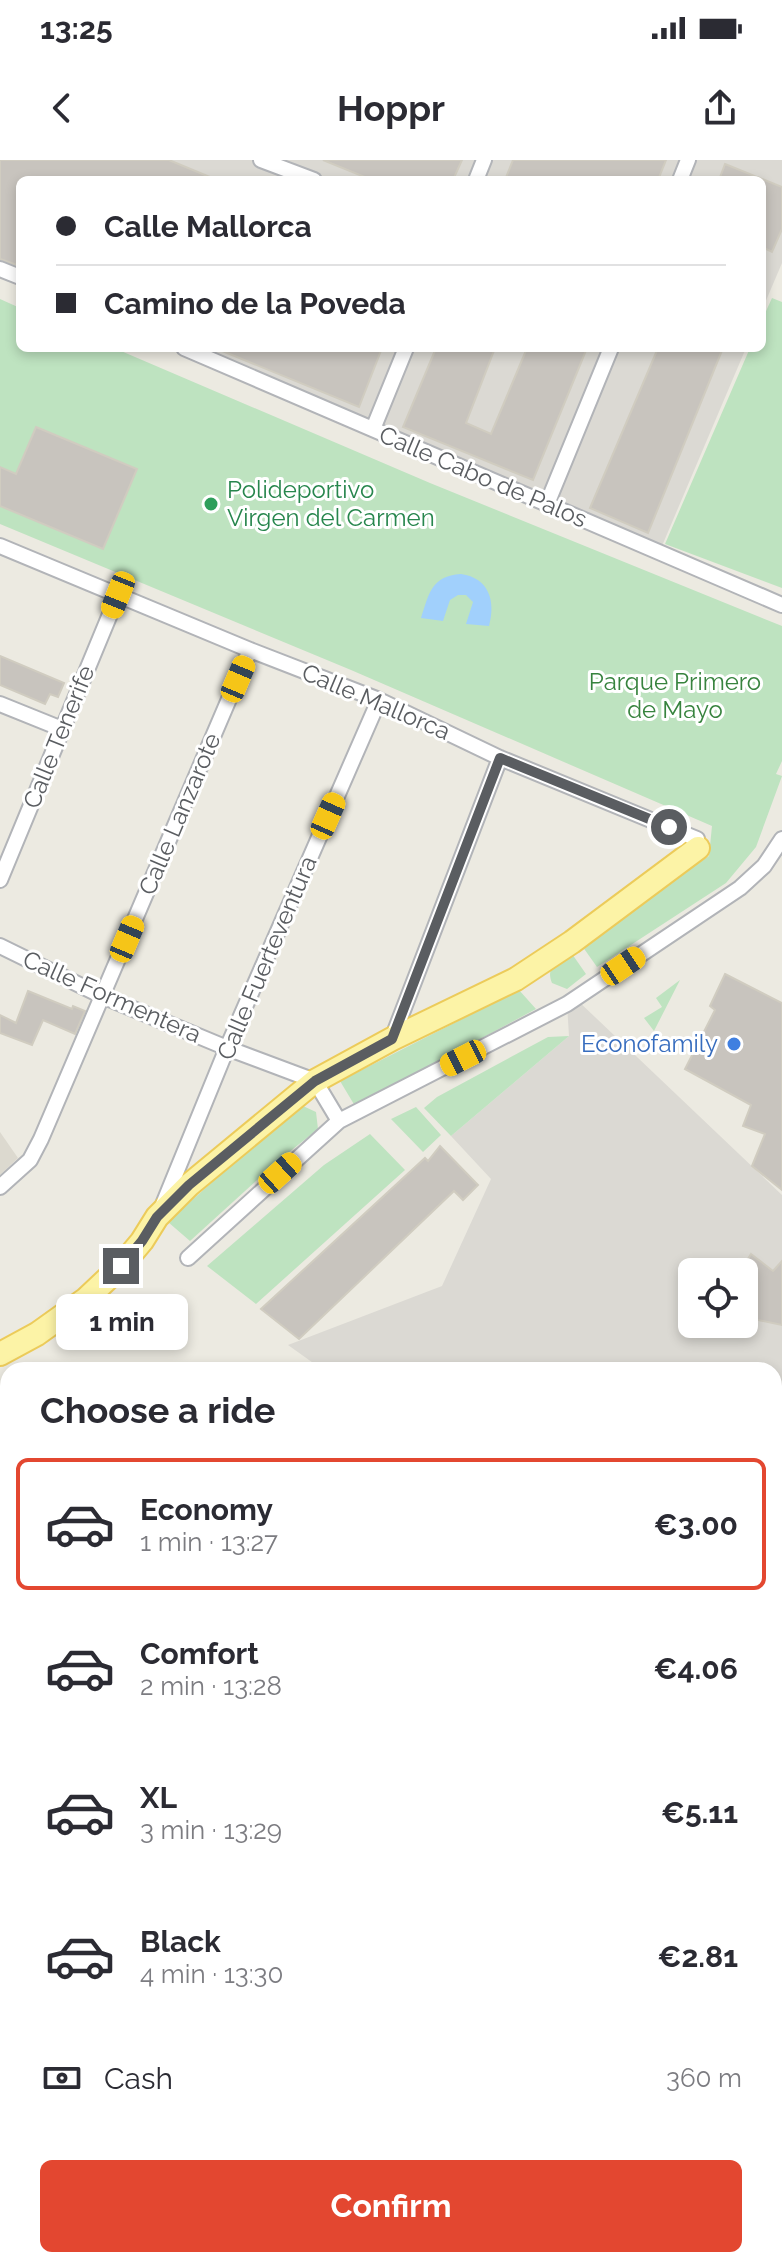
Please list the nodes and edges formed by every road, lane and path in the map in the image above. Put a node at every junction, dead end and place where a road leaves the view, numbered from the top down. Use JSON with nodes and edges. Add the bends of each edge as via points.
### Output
{"nodes":[{"id":1,"x":261,"y":160,"type":"edge"},
{"id":2,"x":303,"y":176,"type":"edge"},
{"id":3,"x":193,"y":352,"type":"edge"},
{"id":4,"x":404,"y":352,"type":"edge"},
{"id":5,"x":609,"y":352,"type":"edge"},
{"id":6,"x":373,"y":429,"type":"junction"},
{"id":7,"x":547,"y":504,"type":"junction"},
{"id":8,"x":0,"y":546,"type":"edge"},
{"id":9,"x":118,"y":595,"type":"junction"},
{"id":10,"x":782,"y":605,"type":"edge"},
{"id":11,"x":250,"y":650,"type":"junction"},
{"id":12,"x":379,"y":700,"type":"junction"},
{"id":13,"x":0,"y":704,"type":"edge"},
{"id":14,"x":62,"y":729,"type":"junction"},
{"id":15,"x":500,"y":758,"type":"junction"},
{"id":16,"x":782,"y":839,"type":"edge"},
{"id":17,"x":698,"y":848,"type":"joint"},
{"id":18,"x":4,"y":856,"type":"edge"},
{"id":19,"x":0,"y":880,"type":"edge"},
{"id":20,"x":0,"y":946,"type":"edge"},
{"id":21,"x":102,"y":996,"type":"junction"},
{"id":22,"x":392,"y":1039,"type":"junction"},
{"id":23,"x":227,"y":1048,"type":"junction"},
{"id":24,"x":315,"y":1081,"type":"junction"},
{"id":25,"x":339,"y":1121,"type":"junction"},
{"id":26,"x":0,"y":1187,"type":"edge"},
{"id":27,"x":157,"y":1217,"type":"junction"},
{"id":28,"x":188,"y":1258,"type":"dead end"},
{"id":29,"x":0,"y":1354,"type":"edge"}],
"edges":[{"from":1,"to":2,"type":"street"},
{"from":3,"to":6,"type":"street","name":"Calle Cabo de Palos"},
{"from":4,"to":6,"type":"street"},
{"from":5,"to":7,"type":"street"},
{"from":6,"to":7,"type":"street","name":"Calle Cabo de Palos"},
{"from":7,"to":10,"type":"street","name":"Calle Cabo de Palos"},
{"from":8,"to":9,"type":"street","name":"Calle Mallorca"},
{"from":9,"to":11,"type":"street","name":"Calle Mallorca"},
{"from":9,"to":14,"type":"street","name":"Calle Tenerife"},
{"from":11,"to":12,"type":"street","name":"Calle Mallorca"},
{"from":11,"to":21,"type":"street","name":"Calle Lanzarote"},
{"from":12,"to":15,"type":"street","name":"Calle Mallorca"},
{"from":12,"to":23,"type":"street","name":"Calle Fuerteventura"},
{"from":13,"to":14,"type":"street"},
{"from":14,"to":18,"type":"street","name":"Calle Tenerife"},
{"from":15,"to":17,"type":"street","name":"Calle Mallorca","via":[[697,839]]},
{"from":15,"to":22,"type":"street"},
{"from":16,"to":25,"type":"street","via":[[740,888],[567,1004]]},
{"from":17,"to":22,"type":"main road","via":[[516,979]]},
{"from":18,"to":19,"type":"street","name":"Calle Tenerife"},
{"from":20,"to":21,"type":"street","name":"Calle Formentera"},
{"from":21,"to":23,"type":"street","name":"Calle Formentera"},
{"from":21,"to":26,"type":"street","name":"Calle Lanzarote","via":[[30,1160]]},
{"from":22,"to":24,"type":"main road"},
{"from":23,"to":24,"type":"street","name":"Calle Formentera"},
{"from":23,"to":27,"type":"street","name":"Calle Fuerteventura"},
{"from":24,"to":25,"type":"street"},
{"from":24,"to":27,"type":"main road"},
{"from":25,"to":28,"type":"street"},
{"from":27,"to":29,"type":"main road","via":[[121,1266],[86,1299]]}]}
